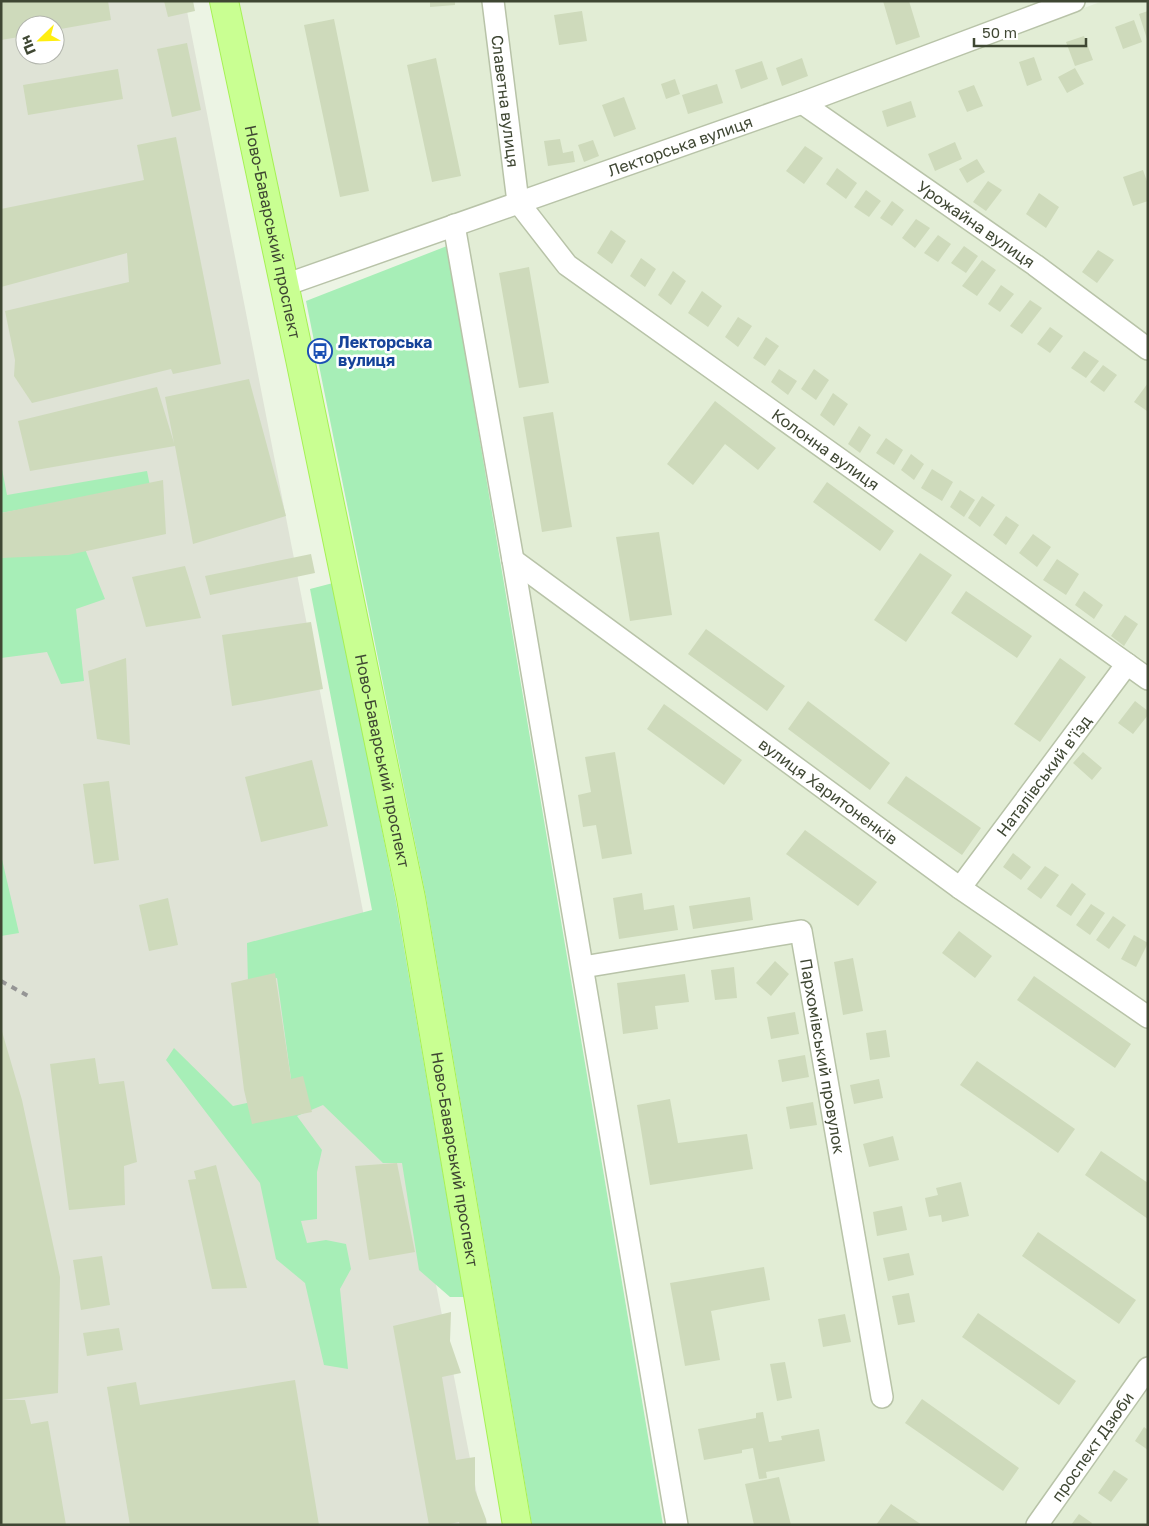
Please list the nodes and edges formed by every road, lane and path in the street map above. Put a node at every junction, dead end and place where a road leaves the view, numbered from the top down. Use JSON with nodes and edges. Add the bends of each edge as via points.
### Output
{"nodes":[{"id":1,"x":224,"y":1,"type":"edge"},
{"id":2,"x":493,"y":1,"type":"edge"},
{"id":3,"x":1074,"y":1,"type":"edge"},
{"id":4,"x":802,"y":103,"type":"junction"},
{"id":5,"x":518,"y":202,"type":"junction"},
{"id":6,"x":454,"y":225,"type":"junction"},
{"id":7,"x":285,"y":285,"type":"junction"},
{"id":8,"x":1148,"y":348,"type":"edge"},
{"id":9,"x":513,"y":560,"type":"junction"},
{"id":10,"x":1127,"y":664,"type":"junction"},
{"id":11,"x":1148,"y":679,"type":"edge"},
{"id":12,"x":960,"y":888,"type":"junction"},
{"id":13,"x":583,"y":966,"type":"junction"},
{"id":14,"x":1148,"y":1017,"type":"edge"},
{"id":15,"x":1148,"y":1368,"type":"edge"},
{"id":16,"x":882,"y":1397,"type":"dead end"},
{"id":17,"x":516,"y":1525,"type":"edge"},
{"id":18,"x":677,"y":1525,"type":"edge"},
{"id":19,"x":1037,"y":1525,"type":"edge"}],
"edges":[{"from":1,"to":7,"type":"main road","name":"Ново-Баварський проспект"},
{"from":2,"to":5,"type":"street","name":"Славетна вулиця"},
{"from":3,"to":4,"type":"street","name":"Лекторська вулиця"},
{"from":4,"to":5,"type":"street","name":"Лекторська вулиця"},
{"from":4,"to":8,"type":"street","name":"Урожайна вулиця"},
{"from":5,"to":6,"type":"street","name":"Лекторська вулиця"},
{"from":5,"to":10,"type":"street","name":"Колонна вулиця","via":[[567,264]]},
{"from":6,"to":7,"type":"street","name":"Лекторська вулиця"},
{"from":6,"to":9,"type":"street"},
{"from":7,"to":17,"type":"main road","name":"Ново-Баварський проспект","via":[[411,898]]},
{"from":9,"to":12,"type":"street","name":"вулиця Харитоненків"},
{"from":9,"to":13,"type":"street"},
{"from":10,"to":11,"type":"street","name":"Колонна вулиця"},
{"from":10,"to":12,"type":"street","name":"Наталівський в'їзд"},
{"from":12,"to":14,"type":"street","name":"вулиця Харитоненків"},
{"from":13,"to":16,"type":"street","name":"Пархомівський провулок","via":[[801,932]]},
{"from":13,"to":18,"type":"street"},
{"from":15,"to":19,"type":"street","name":"проспект Дзюби"}]}
